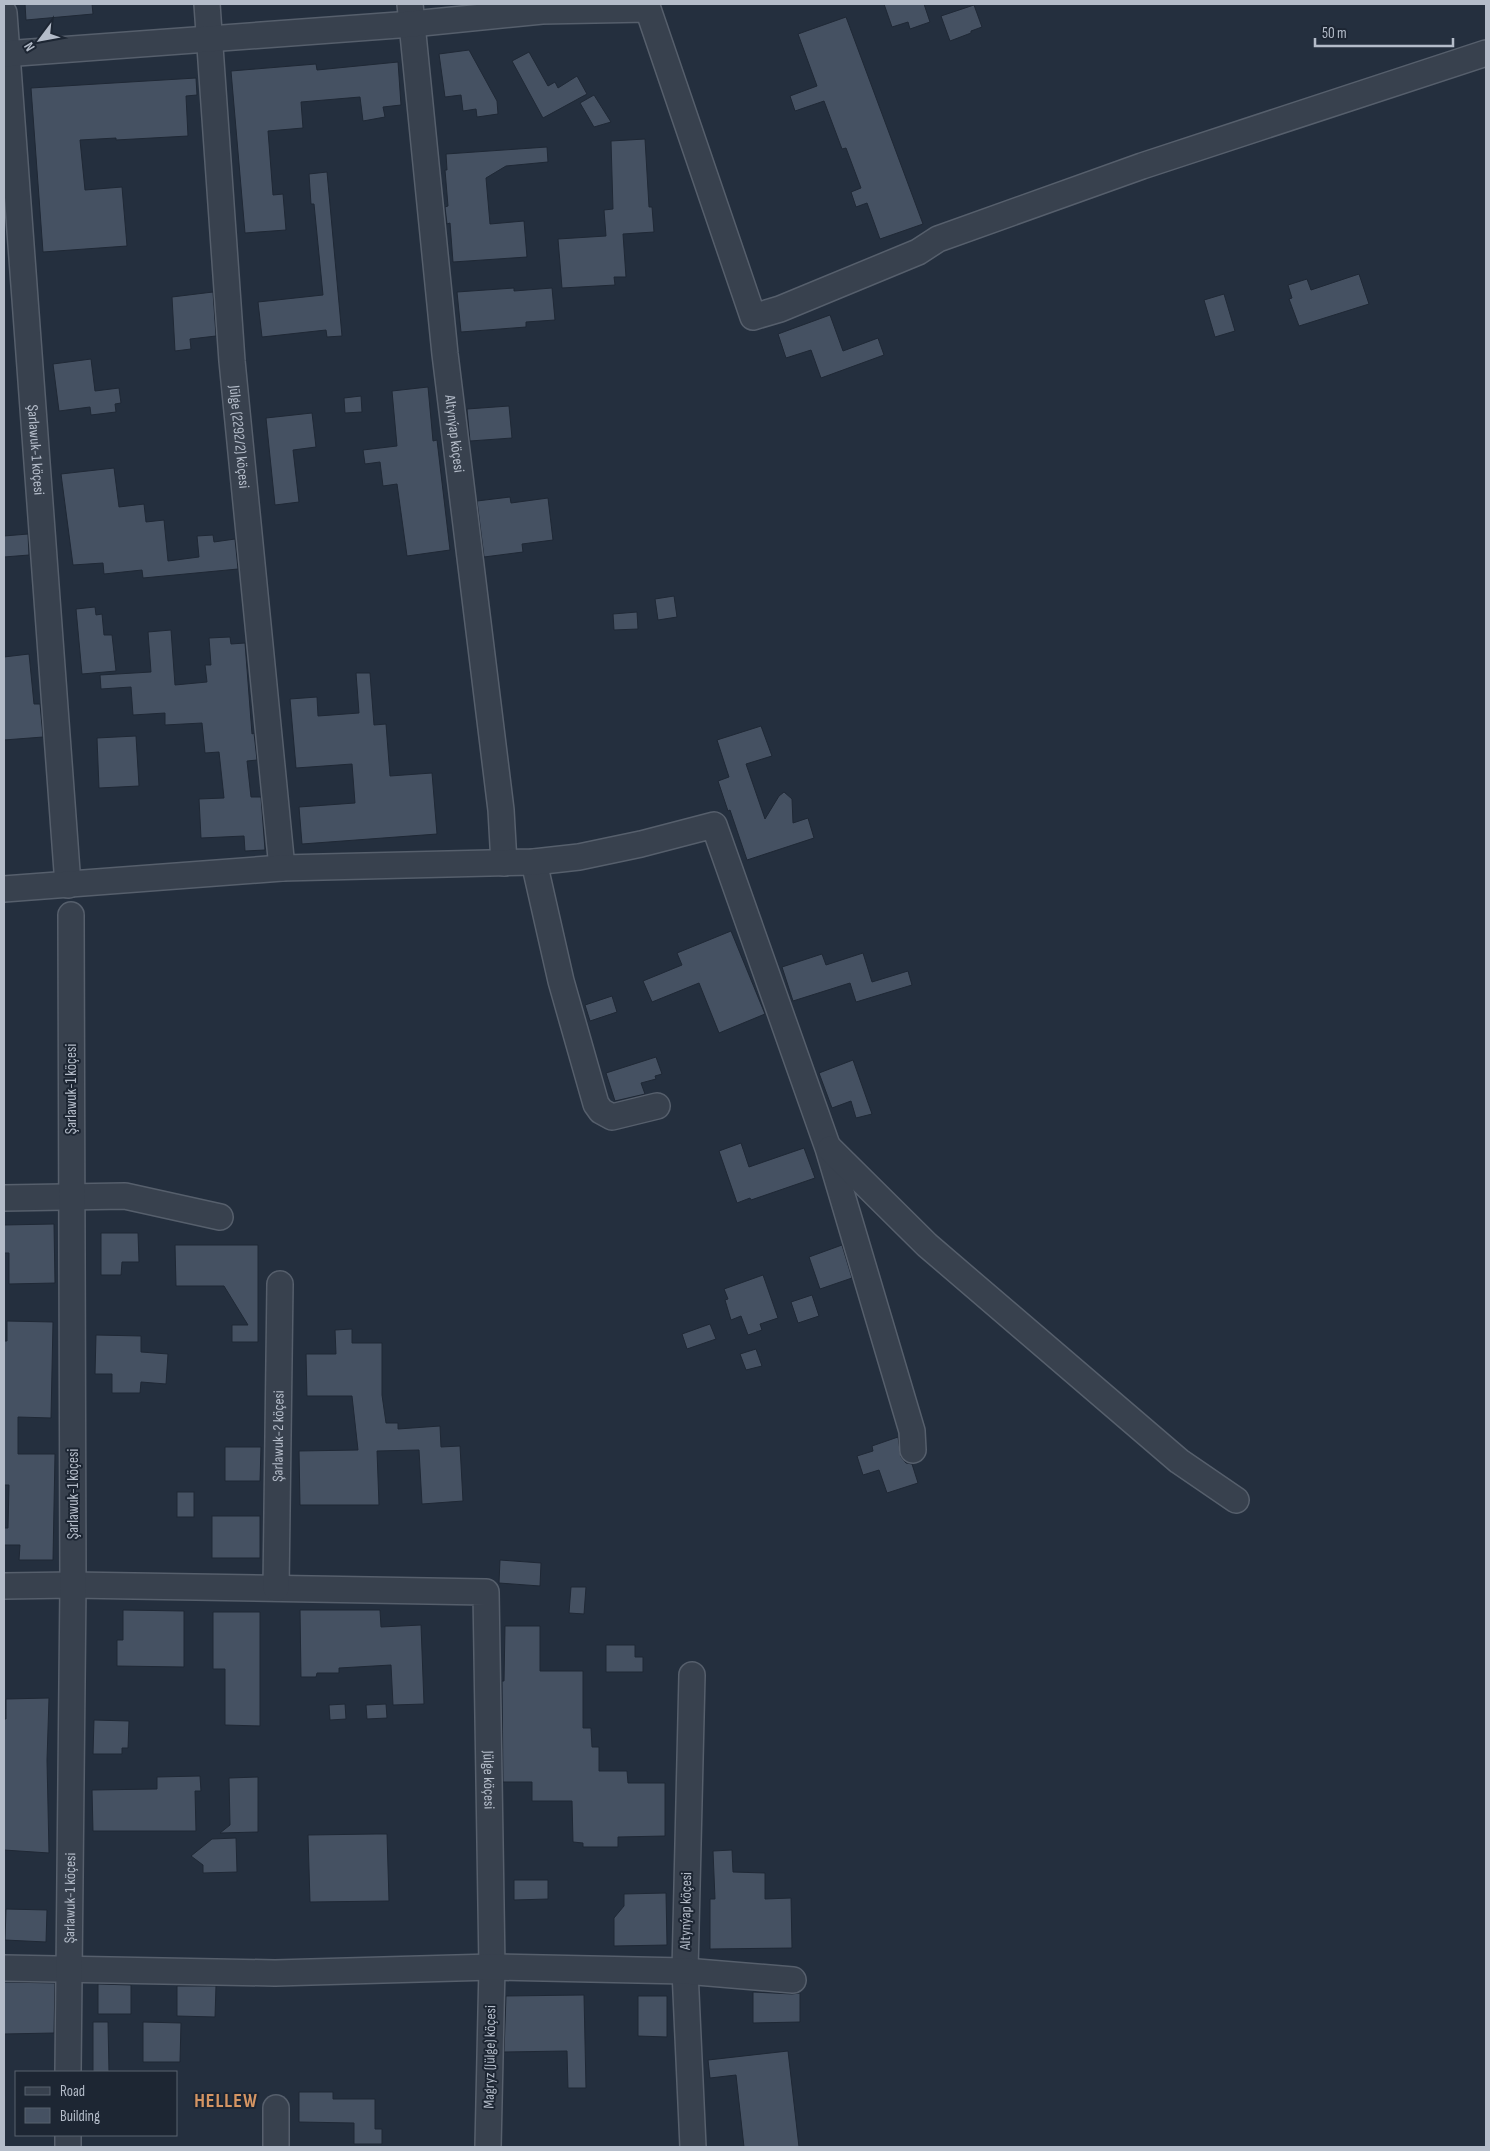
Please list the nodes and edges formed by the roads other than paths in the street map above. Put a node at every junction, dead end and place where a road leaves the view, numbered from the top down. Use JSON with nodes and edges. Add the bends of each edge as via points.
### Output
{"nodes":[{"id":1,"x":207,"y":4,"type":"edge"},
{"id":2,"x":4,"y":13,"type":"edge"},
{"id":3,"x":411,"y":14,"type":"edge"},
{"id":4,"x":211,"y":38,"type":"junction"},
{"id":5,"x":1486,"y":53,"type":"edge"},
{"id":6,"x":6,"y":54,"type":"edge"},
{"id":7,"x":534,"y":862,"type":"junction"},
{"id":8,"x":504,"y":863,"type":"junction"},
{"id":9,"x":282,"y":868,"type":"junction"},
{"id":10,"x":68,"y":885,"type":"junction"},
{"id":11,"x":4,"y":889,"type":"edge"},
{"id":12,"x":71,"y":915,"type":"dead end"},
{"id":13,"x":657,"y":1106,"type":"dead end"},
{"id":14,"x":828,"y":1148,"type":"junction"},
{"id":15,"x":71,"y":1196,"type":"junction"},
{"id":16,"x":4,"y":1198,"type":"edge"},
{"id":17,"x":220,"y":1217,"type":"dead end"},
{"id":18,"x":280,"y":1284,"type":"dead end"},
{"id":19,"x":913,"y":1450,"type":"dead end"},
{"id":20,"x":1236,"y":1500,"type":"dead end"},
{"id":21,"x":73,"y":1585,"type":"junction"},
{"id":22,"x":4,"y":1586,"type":"edge"},
{"id":23,"x":276,"y":1588,"type":"junction"},
{"id":24,"x":692,"y":1675,"type":"dead end"},
{"id":25,"x":492,"y":1967,"type":"junction"},
{"id":26,"x":4,"y":1968,"type":"edge"},
{"id":27,"x":68,"y":1969,"type":"junction"},
{"id":28,"x":685,"y":1971,"type":"junction"},
{"id":29,"x":793,"y":1980,"type":"dead end"},
{"id":30,"x":68,"y":2071,"type":"edge"},
{"id":31,"x":276,"y":2108,"type":"dead end"},
{"id":32,"x":276,"y":2147,"type":"edge"},
{"id":33,"x":488,"y":2147,"type":"edge"},
{"id":34,"x":693,"y":2147,"type":"edge"}],
"edges":[{"from":1,"to":4,"type":"street","name":"Jülge (2292/2) köçesi"},
{"from":2,"to":6,"type":"street","name":"Şarlawuk-1 köçesi"},
{"from":3,"to":4,"type":"street"},
{"from":3,"to":5,"type":"street","via":[[648,9],[753,317],[918,252],[938,239],[1132,169]]},
{"from":3,"to":8,"type":"street","name":"Altynýap köçesi","via":[[445,354],[500,800]]},
{"from":4,"to":6,"type":"street"},
{"from":4,"to":9,"type":"street","name":"Jülge (2292/2) köçesi","via":[[232,361]]},
{"from":6,"to":10,"type":"street","name":"Şarlawuk-1 köçesi"},
{"from":7,"to":8,"type":"street"},
{"from":7,"to":13,"type":"street","via":[[561,981],[596,1104],[612,1117]]},
{"from":7,"to":14,"type":"street","via":[[632,846],[714,825]]},
{"from":8,"to":9,"type":"street"},
{"from":9,"to":10,"type":"street"},
{"from":10,"to":11,"type":"street"},
{"from":12,"to":15,"type":"street","name":"Şarlawuk-1 köçesi"},
{"from":14,"to":19,"type":"street","via":[[912,1430]]},
{"from":14,"to":20,"type":"street","via":[[942,1258],[1179,1461]]},
{"from":15,"to":16,"type":"street"},
{"from":15,"to":17,"type":"street","via":[[125,1196]]},
{"from":15,"to":21,"type":"street","name":"Şarlawuk-1 köçesi"},
{"from":18,"to":23,"type":"street","name":"Şarlawuk-2 köçesi"},
{"from":21,"to":22,"type":"street"},
{"from":21,"to":23,"type":"street"},
{"from":21,"to":27,"type":"street","name":"Şarlawuk-1 köçesi"},
{"from":23,"to":25,"type":"street","name":"Jülge köçesi","via":[[486,1592]]},
{"from":24,"to":28,"type":"street","name":"Altynýap köçesi"},
{"from":25,"to":27,"type":"street","via":[[275,1973]]},
{"from":25,"to":28,"type":"street"},
{"from":25,"to":33,"type":"street","name":"Magryz (Jülge) köçesi"},
{"from":26,"to":27,"type":"street"},
{"from":27,"to":30,"type":"street","name":"Şarlawuk-1 köçesi"},
{"from":28,"to":29,"type":"street"},
{"from":28,"to":34,"type":"street","name":"Altynýap köçesi"},
{"from":31,"to":32,"type":"street"}]}
